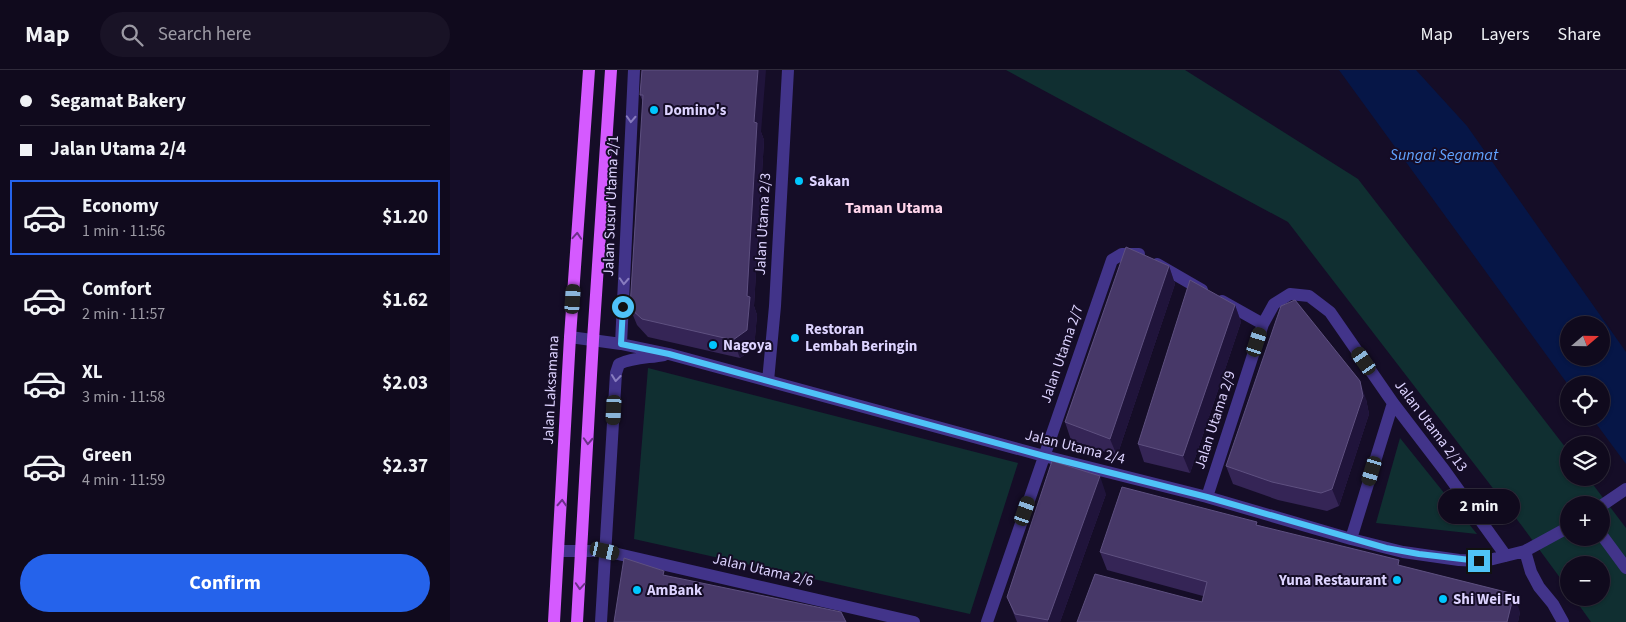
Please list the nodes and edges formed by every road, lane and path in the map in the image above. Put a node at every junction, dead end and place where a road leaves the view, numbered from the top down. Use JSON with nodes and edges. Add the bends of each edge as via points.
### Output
{"nodes":[{"id":1,"x":589,"y":70,"type":"edge"},
{"id":2,"x":611,"y":70,"type":"edge"},
{"id":3,"x":634,"y":70,"type":"edge"},
{"id":4,"x":788,"y":70,"type":"edge"},
{"id":5,"x":1263,"y":324,"type":"junction"},
{"id":6,"x":570,"y":337,"type":"junction"},
{"id":7,"x":593,"y":340,"type":"junction"},
{"id":8,"x":621,"y":344,"type":"junction"},
{"id":9,"x":669,"y":354,"type":"junction"},
{"id":10,"x":768,"y":381,"type":"junction"},
{"id":11,"x":1393,"y":403,"type":"junction"},
{"id":12,"x":1044,"y":456,"type":"junction"},
{"id":13,"x":1626,"y":489,"type":"edge"},
{"id":14,"x":1207,"y":497,"type":"junction"},
{"id":15,"x":1610,"y":500,"type":"edge"},
{"id":16,"x":1560,"y":532,"type":"edge"},
{"id":17,"x":1351,"y":539,"type":"junction"},
{"id":18,"x":1610,"y":546,"type":"edge"},
{"id":19,"x":582,"y":550,"type":"junction"},
{"id":20,"x":559,"y":551,"type":"junction"},
{"id":21,"x":605,"y":551,"type":"junction"},
{"id":22,"x":1526,"y":551,"type":"junction"},
{"id":23,"x":1506,"y":556,"type":"junction"},
{"id":24,"x":1626,"y":568,"type":"edge"},
{"id":25,"x":885,"y":619,"type":"edge"},
{"id":26,"x":554,"y":622,"type":"edge"},
{"id":27,"x":577,"y":622,"type":"edge"},
{"id":28,"x":601,"y":622,"type":"edge"},
{"id":29,"x":914,"y":622,"type":"edge"},
{"id":30,"x":987,"y":622,"type":"edge"},
{"id":31,"x":1563,"y":622,"type":"edge"}],
"edges":[{"from":6,"to":1,"type":"main road","name":"Jalan Laksamana","one_way":true},
{"from":2,"to":7,"type":"main road"},
{"from":3,"to":8,"type":"street","name":"Jalan Susur Utama 2/1","one_way":true},
{"from":4,"to":10,"type":"street","name":"Jalan Utama 2/3"},
{"from":5,"to":11,"type":"street","name":"Jalan Utama 2/13","via":[[1274,304],[1290,294],[1309,296],[1330,312]]},
{"from":5,"to":12,"type":"street","name":"Jalan Utama 2/7","via":[[1138,253],[1122,254],[1112,260]]},
{"from":5,"to":14,"type":"street","name":"Jalan Utama 2/9"},
{"from":6,"to":7,"type":"street","name":"Jalan Utama 2/4"},
{"from":20,"to":6,"type":"main road","name":"Jalan Laksamana","one_way":true},
{"from":7,"to":8,"type":"street","name":"Jalan Utama 2/4"},
{"from":7,"to":19,"type":"main road","one_way":true},
{"from":8,"to":9,"type":"street","name":"Jalan Utama 2/4"},
{"from":9,"to":10,"type":"street","name":"Jalan Utama 2/4"},
{"from":9,"to":21,"type":"street","one_way":true,"via":[[629,359],[619,364],[616,373]]},
{"from":10,"to":12,"type":"street","name":"Jalan Utama 2/4"},
{"from":11,"to":17,"type":"street"},
{"from":11,"to":23,"type":"street","name":"Jalan Utama 2/13"},
{"from":12,"to":14,"type":"street","name":"Jalan Utama 2/4"},
{"from":12,"to":30,"type":"street","name":"Jalan Utama 2/7"},
{"from":13,"to":15,"type":"street"},
{"from":14,"to":17,"type":"street","name":"Jalan Utama 2/4"},
{"from":16,"to":22,"type":"street","name":"Jalan Utama 2/4"},
{"from":17,"to":23,"type":"street","name":"Jalan Utama 2/4","via":[[1403,552],[1459,560],[1479,561]]},
{"from":18,"to":24,"type":"street"},
{"from":19,"to":20,"type":"street","name":"Jalan Utama 2/6"},
{"from":19,"to":21,"type":"street","name":"Jalan Utama 2/6"},
{"from":19,"to":27,"type":"main road","one_way":true},
{"from":20,"to":26,"type":"main road","name":"Jalan Laksamana"},
{"from":21,"to":25,"type":"street","name":"Jalan Utama 2/6"},
{"from":21,"to":28,"type":"street"},
{"from":22,"to":23,"type":"street","name":"Jalan Utama 2/4"},
{"from":22,"to":31,"type":"street","via":[[1538,587]]},
{"from":25,"to":29,"type":"street","name":"Jalan Utama 2/6"}]}
